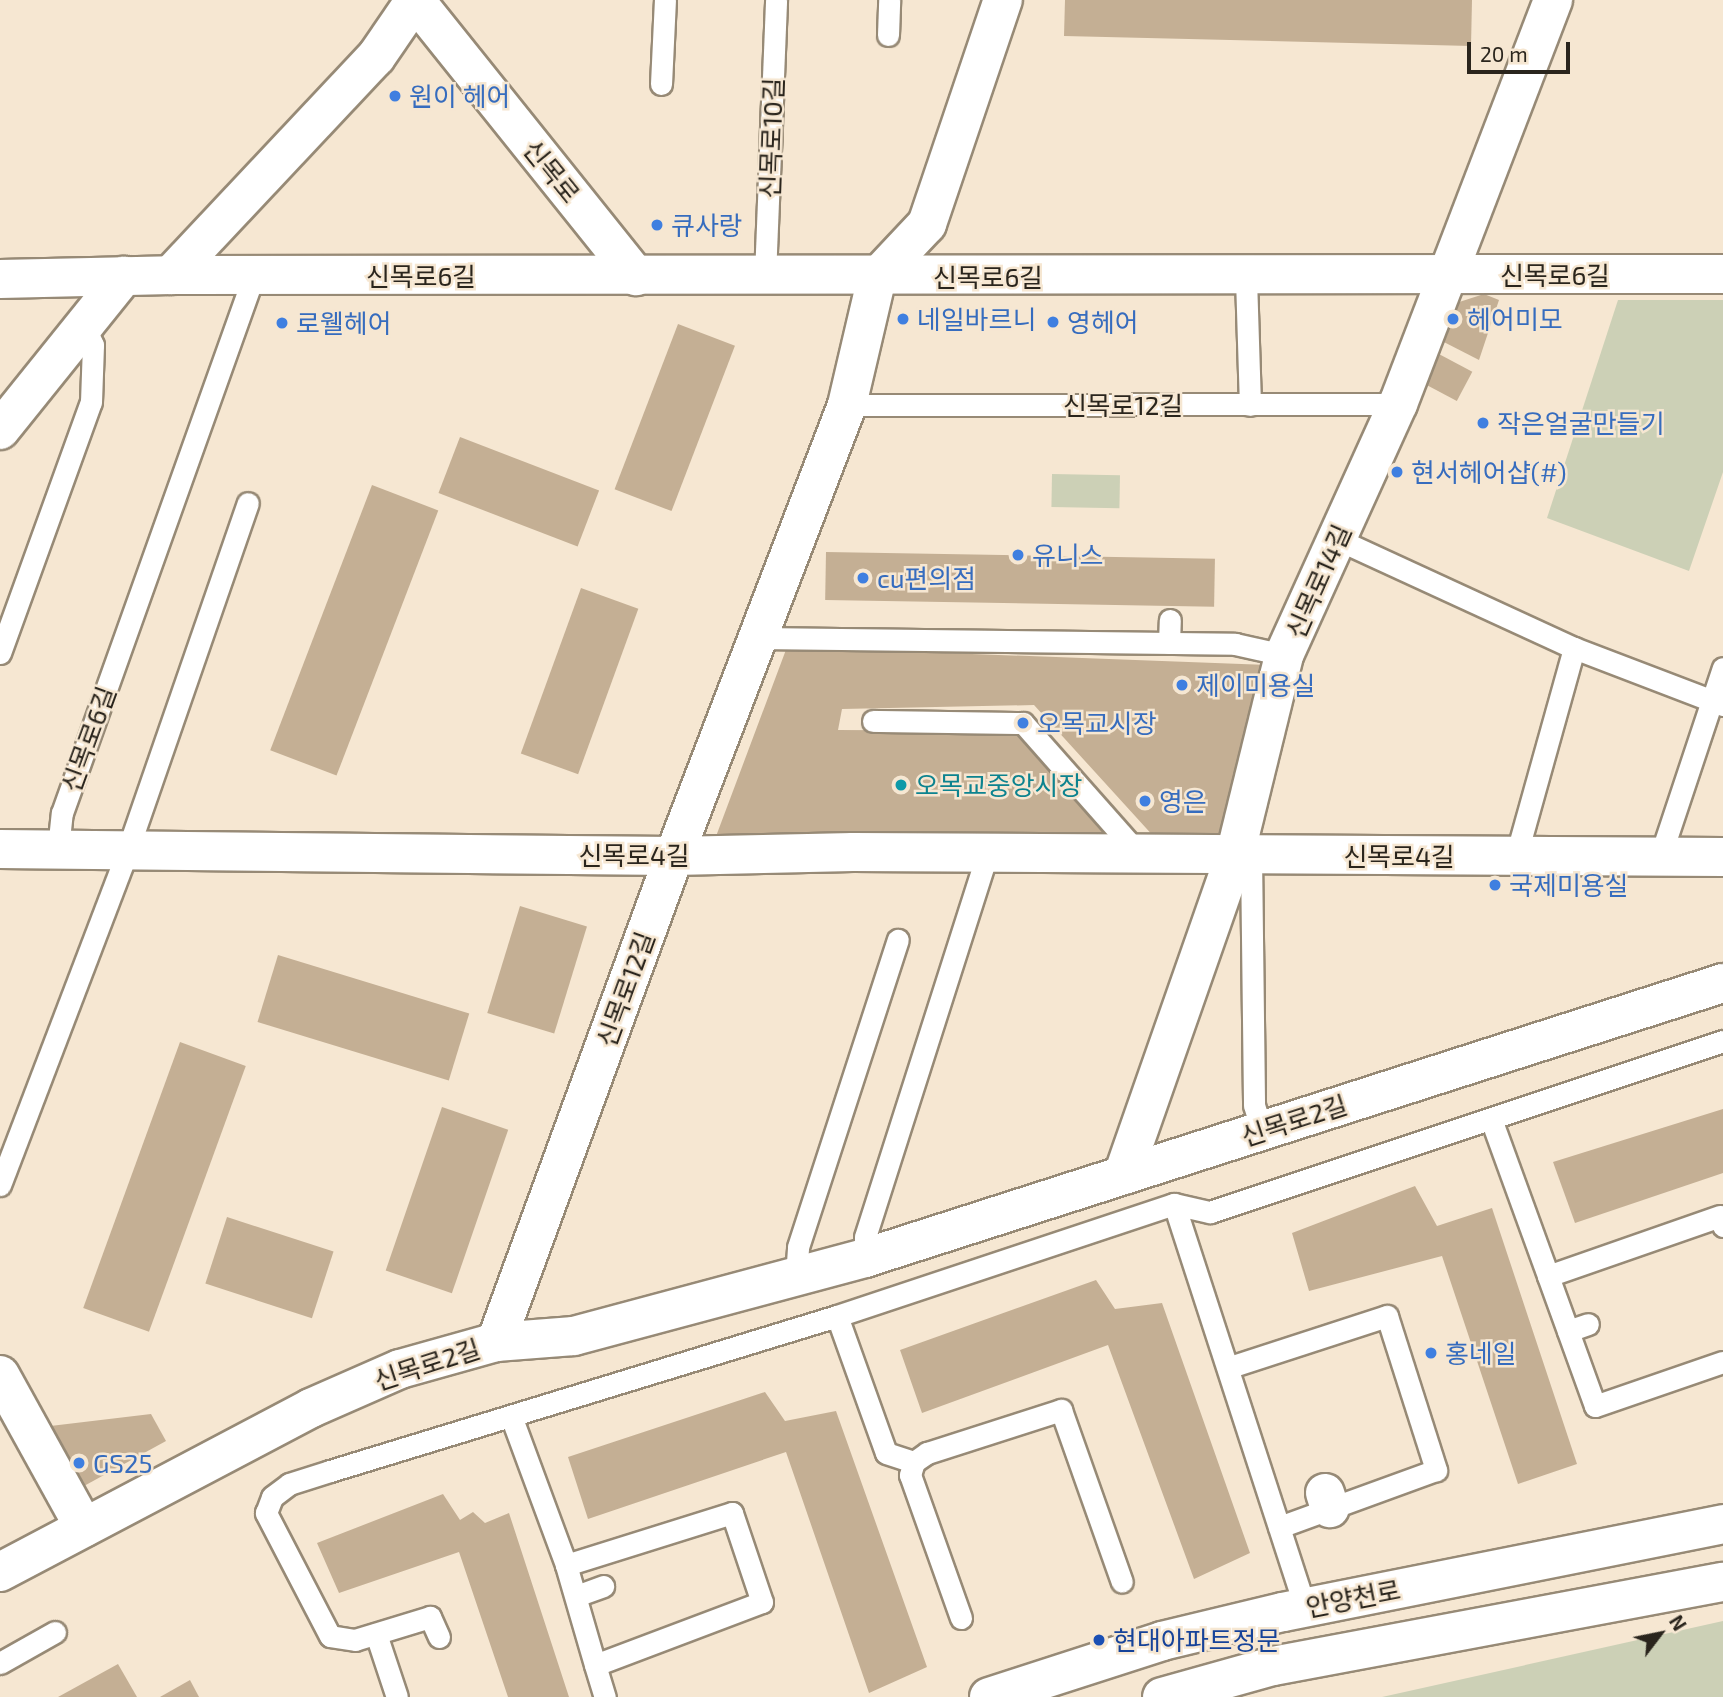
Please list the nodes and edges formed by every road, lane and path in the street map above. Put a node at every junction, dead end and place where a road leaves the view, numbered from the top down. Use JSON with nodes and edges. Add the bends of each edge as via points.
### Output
{"nodes":[{"id":1,"x":415,"y":0,"type":"edge"},
{"id":2,"x":665,"y":0,"type":"edge"},
{"id":3,"x":776,"y":0,"type":"edge"},
{"id":4,"x":889,"y":0,"type":"edge"},
{"id":5,"x":1003,"y":0,"type":"edge"},
{"id":6,"x":1553,"y":0,"type":"edge"},
{"id":7,"x":888,"y":35,"type":"dead end"},
{"id":8,"x":661,"y":83,"type":"dead end"},
{"id":9,"x":1723,"y":274,"type":"edge"},
{"id":10,"x":171,"y":275,"type":"junction"},
{"id":11,"x":254,"y":275,"type":"junction"},
{"id":12,"x":124,"y":276,"type":"junction"},
{"id":13,"x":636,"y":276,"type":"junction"},
{"id":14,"x":765,"y":276,"type":"junction"},
{"id":15,"x":1446,"y":276,"type":"junction"},
{"id":16,"x":877,"y":277,"type":"junction"},
{"id":17,"x":1246,"y":278,"type":"junction"},
{"id":18,"x":0,"y":279,"type":"edge"},
{"id":19,"x":84,"y":326,"type":"junction"},
{"id":20,"x":1398,"y":404,"type":"junction"},
{"id":21,"x":847,"y":405,"type":"junction"},
{"id":22,"x":1250,"y":405,"type":"junction"},
{"id":23,"x":0,"y":430,"type":"edge"},
{"id":24,"x":248,"y":503,"type":"dead end"},
{"id":25,"x":1337,"y":539,"type":"junction"},
{"id":26,"x":1170,"y":620,"type":"dead end"},
{"id":27,"x":758,"y":638,"type":"junction"},
{"id":28,"x":1169,"y":643,"type":"junction"},
{"id":29,"x":1574,"y":648,"type":"junction"},
{"id":30,"x":0,"y":653,"type":"edge"},
{"id":31,"x":1284,"y":655,"type":"junction"},
{"id":32,"x":1723,"y":668,"type":"edge"},
{"id":33,"x":1718,"y":703,"type":"edge"},
{"id":34,"x":873,"y":721,"type":"dead end"},
{"id":35,"x":0,"y":849,"type":"edge"},
{"id":36,"x":58,"y":849,"type":"junction"},
{"id":37,"x":128,"y":849,"type":"junction"},
{"id":38,"x":1139,"y":854,"type":"junction"},
{"id":39,"x":987,"y":855,"type":"junction"},
{"id":40,"x":1243,"y":855,"type":"junction"},
{"id":41,"x":674,"y":856,"type":"junction"},
{"id":42,"x":1516,"y":856,"type":"junction"},
{"id":43,"x":1660,"y":857,"type":"junction"},
{"id":44,"x":1723,"y":857,"type":"edge"},
{"id":45,"x":898,"y":940,"type":"dead end"},
{"id":46,"x":1723,"y":983,"type":"edge"},
{"id":47,"x":1723,"y":1041,"type":"edge"},
{"id":48,"x":1491,"y":1119,"type":"junction"},
{"id":49,"x":1262,"y":1131,"type":"junction"},
{"id":50,"x":1123,"y":1175,"type":"junction"},
{"id":51,"x":0,"y":1185,"type":"edge"},
{"id":52,"x":1174,"y":1204,"type":"junction"},
{"id":53,"x":1723,"y":1226,"type":"edge"},
{"id":54,"x":865,"y":1258,"type":"junction"},
{"id":55,"x":796,"y":1276,"type":"junction"},
{"id":56,"x":1548,"y":1276,"type":"junction"},
{"id":57,"x":836,"y":1316,"type":"junction"},
{"id":58,"x":496,"y":1342,"type":"junction"},
{"id":59,"x":1723,"y":1362,"type":"edge"},
{"id":60,"x":1230,"y":1367,"type":"junction"},
{"id":61,"x":0,"y":1375,"type":"edge"},
{"id":62,"x":511,"y":1416,"type":"junction"},
{"id":63,"x":914,"y":1462,"type":"junction"},
{"id":64,"x":1723,"y":1524,"type":"edge"},
{"id":65,"x":84,"y":1527,"type":"junction"},
{"id":66,"x":1279,"y":1527,"type":"junction"},
{"id":67,"x":566,"y":1565,"type":"junction"},
{"id":68,"x":0,"y":1572,"type":"edge"},
{"id":69,"x":1122,"y":1582,"type":"dead end"},
{"id":70,"x":1723,"y":1582,"type":"edge"},
{"id":71,"x":603,"y":1586,"type":"dead end"},
{"id":72,"x":576,"y":1596,"type":"junction"},
{"id":73,"x":1306,"y":1608,"type":"junction"},
{"id":74,"x":961,"y":1618,"type":"dead end"},
{"id":75,"x":55,"y":1632,"type":"dead end"},
{"id":76,"x":376,"y":1634,"type":"junction"},
{"id":77,"x":439,"y":1637,"type":"dead end"},
{"id":78,"x":0,"y":1663,"type":"edge"},
{"id":79,"x":595,"y":1665,"type":"junction"},
{"id":80,"x":397,"y":1697,"type":"edge"},
{"id":81,"x":605,"y":1697,"type":"edge"},
{"id":82,"x":989,"y":1697,"type":"edge"},
{"id":83,"x":1162,"y":1697,"type":"edge"}],
"edges":[{"from":1,"to":10,"type":"street","via":[[376,57]]},
{"from":1,"to":13,"type":"street","name":"신목로"},
{"from":2,"to":8,"type":"lane"},
{"from":3,"to":14,"type":"lane","name":"신목로10길"},
{"from":4,"to":7,"type":"lane"},
{"from":5,"to":16,"type":"street","via":[[927,224]]},
{"from":6,"to":15,"type":"street","name":"신목로14길"},
{"from":9,"to":15,"type":"street","name":"신목로6길"},
{"from":10,"to":11,"type":"street","name":"신목로6길"},
{"from":10,"to":12,"type":"street","name":"신목로6길"},
{"from":11,"to":13,"type":"street","name":"신목로6길"},
{"from":11,"to":36,"type":"lane","name":"신목로6길","via":[[62,813]]},
{"from":12,"to":18,"type":"street","name":"신목로6길"},
{"from":12,"to":19,"type":"street"},
{"from":13,"to":14,"type":"street","name":"신목로6길"},
{"from":14,"to":16,"type":"street","name":"신목로6길"},
{"from":15,"to":17,"type":"street","name":"신목로6길"},
{"from":15,"to":20,"type":"street","name":"신목로14길"},
{"from":16,"to":17,"type":"street","name":"신목로6길"},
{"from":16,"to":21,"type":"street","name":"신목로12길"},
{"from":17,"to":22,"type":"lane"},
{"from":19,"to":23,"type":"street"},
{"from":19,"to":30,"type":"lane","via":[[93,345],[91,402]]},
{"from":20,"to":22,"type":"lane","name":"신목로12길"},
{"from":20,"to":25,"type":"street","name":"신목로14길"},
{"from":21,"to":22,"type":"lane","name":"신목로12길"},
{"from":21,"to":27,"type":"street","name":"신목로12길"},
{"from":24,"to":37,"type":"lane"},
{"from":25,"to":29,"type":"lane"},
{"from":25,"to":31,"type":"street","name":"신목로14길"},
{"from":26,"to":28,"type":"lane"},
{"from":27,"to":28,"type":"lane","via":[[934,633]]},
{"from":27,"to":41,"type":"street","name":"신목로12길"},
{"from":28,"to":31,"type":"lane","via":[[1235,644]]},
{"from":29,"to":33,"type":"lane"},
{"from":29,"to":42,"type":"lane"},
{"from":31,"to":40,"type":"street","name":"신목로14길"},
{"from":32,"to":33,"type":"lane"},
{"from":33,"to":43,"type":"lane"},
{"from":34,"to":38,"type":"lane","via":[[1023,723]]},
{"from":35,"to":36,"type":"street","name":"신목로4길"},
{"from":36,"to":37,"type":"street","name":"신목로4길"},
{"from":37,"to":41,"type":"street","name":"신목로4길"},
{"from":37,"to":51,"type":"lane"},
{"from":38,"to":39,"type":"street","name":"신목로4길"},
{"from":38,"to":40,"type":"street","name":"신목로4길"},
{"from":39,"to":41,"type":"street","name":"신목로4길"},
{"from":39,"to":54,"type":"lane","via":[[865,1237]]},
{"from":40,"to":42,"type":"street","name":"신목로4길"},
{"from":40,"to":49,"type":"lane","via":[[1254,1105]]},
{"from":40,"to":50,"type":"street","name":"신목로14길"},
{"from":41,"to":58,"type":"street","name":"신목로12길"},
{"from":42,"to":43,"type":"street","name":"신목로4길"},
{"from":43,"to":44,"type":"street","name":"신목로4길"},
{"from":45,"to":55,"type":"lane","via":[[798,1247]]},
{"from":46,"to":49,"type":"street","name":"신목로2길"},
{"from":47,"to":48,"type":"lane"},
{"from":48,"to":52,"type":"lane","via":[[1210,1212]]},
{"from":48,"to":56,"type":"lane"},
{"from":49,"to":50,"type":"street","name":"신목로2길"},
{"from":50,"to":54,"type":"street","name":"신목로2길"},
{"from":52,"to":57,"type":"lane"},
{"from":52,"to":60,"type":"lane"},
{"from":53,"to":56,"type":"lane","via":[[1720,1216]]},
{"from":54,"to":55,"type":"street","name":"신목로2길"},
{"from":55,"to":58,"type":"street","name":"신목로2길","via":[[574,1336]]},
{"from":56,"to":59,"type":"lane","via":[[1578,1328],[1595,1406]]},
{"from":57,"to":62,"type":"lane"},
{"from":57,"to":63,"type":"lane","via":[[886,1453]]},
{"from":58,"to":65,"type":"street","name":"신목로2길","via":[[400,1369],[311,1408]]},
{"from":60,"to":66,"type":"lane"},
{"from":60,"to":66,"type":"lane","via":[[1387,1316],[1436,1470],[1327,1501]]},
{"from":61,"to":65,"type":"street"},
{"from":62,"to":67,"type":"lane"},
{"from":62,"to":76,"type":"lane","via":[[289,1484],[272,1497],[266,1513],[330,1636],[355,1640]]},
{"from":63,"to":69,"type":"lane","via":[[927,1453],[971,1450],[1062,1410]]},
{"from":63,"to":74,"type":"lane","via":[[910,1475]]},
{"from":64,"to":73,"type":"street","name":"안양천로"},
{"from":65,"to":68,"type":"street","name":"신목로2길"},
{"from":66,"to":73,"type":"lane"},
{"from":67,"to":72,"type":"lane"},
{"from":67,"to":79,"type":"lane","via":[[732,1513],[762,1602]]},
{"from":70,"to":83,"type":"street","name":"안양천로","via":[[1273,1666]]},
{"from":71,"to":72,"type":"lane"},
{"from":72,"to":79,"type":"lane"},
{"from":73,"to":82,"type":"street","name":"안양천로","via":[[1162,1641]]},
{"from":75,"to":78,"type":"lane"},
{"from":76,"to":77,"type":"lane","via":[[430,1617]]},
{"from":76,"to":80,"type":"lane"},
{"from":79,"to":81,"type":"lane"}]}
